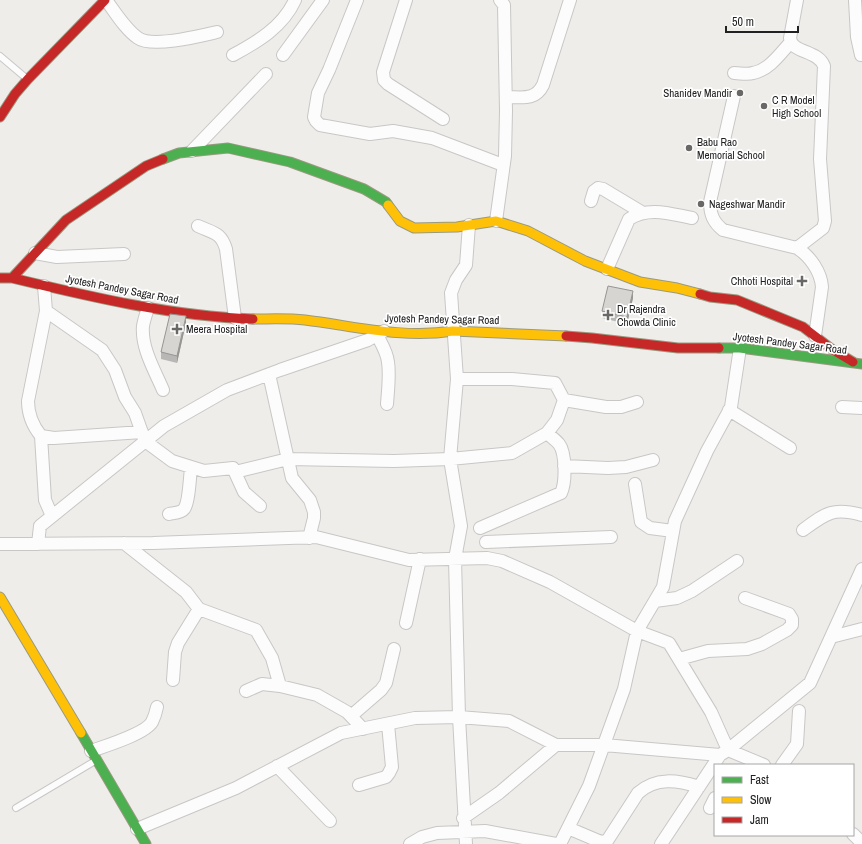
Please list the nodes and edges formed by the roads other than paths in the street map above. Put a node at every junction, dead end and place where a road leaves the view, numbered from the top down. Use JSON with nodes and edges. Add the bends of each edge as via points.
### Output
{"nodes":[{"id":1,"x":105,"y":0,"type":"edge"},
{"id":2,"x":295,"y":0,"type":"edge"},
{"id":3,"x":323,"y":0,"type":"edge"},
{"id":4,"x":357,"y":0,"type":"edge"},
{"id":5,"x":406,"y":0,"type":"edge"},
{"id":6,"x":570,"y":0,"type":"edge"},
{"id":7,"x":796,"y":0,"type":"edge"},
{"id":8,"x":855,"y":0,"type":"edge"},
{"id":9,"x":503,"y":2,"type":"edge"},
{"id":10,"x":217,"y":32,"type":"dead end"},
{"id":11,"x":790,"y":43,"type":"junction"},
{"id":12,"x":233,"y":55,"type":"dead end"},
{"id":13,"x":283,"y":55,"type":"dead end"},
{"id":14,"x":862,"y":55,"type":"edge"},
{"id":15,"x":0,"y":56,"type":"edge"},
{"id":16,"x":734,"y":73,"type":"dead end"},
{"id":17,"x":266,"y":74,"type":"dead end"},
{"id":18,"x":28,"y":79,"type":"junction"},
{"id":19,"x":734,"y":96,"type":"dead end"},
{"id":20,"x":506,"y":97,"type":"junction"},
{"id":21,"x":0,"y":116,"type":"edge"},
{"id":22,"x":443,"y":119,"type":"dead end"},
{"id":23,"x":192,"y":152,"type":"junction"},
{"id":24,"x":503,"y":165,"type":"junction"},
{"id":25,"x":591,"y":201,"type":"dead end"},
{"id":26,"x":643,"y":213,"type":"junction"},
{"id":27,"x":692,"y":218,"type":"dead end"},
{"id":28,"x":496,"y":221,"type":"junction"},
{"id":29,"x":468,"y":225,"type":"junction"},
{"id":30,"x":198,"y":226,"type":"dead end"},
{"id":31,"x":797,"y":248,"type":"junction"},
{"id":32,"x":35,"y":253,"type":"junction"},
{"id":33,"x":124,"y":254,"type":"dead end"},
{"id":34,"x":607,"y":269,"type":"junction"},
{"id":35,"x":0,"y":278,"type":"edge"},
{"id":36,"x":12,"y":278,"type":"junction"},
{"id":37,"x":44,"y":286,"type":"junction"},
{"id":38,"x":148,"y":308,"type":"junction"},
{"id":39,"x":46,"y":311,"type":"junction"},
{"id":40,"x":234,"y":318,"type":"junction"},
{"id":41,"x":453,"y":331,"type":"junction"},
{"id":42,"x":381,"y":333,"type":"junction"},
{"id":43,"x":815,"y":336,"type":"junction"},
{"id":44,"x":740,"y":348,"type":"junction"},
{"id":45,"x":859,"y":364,"type":"edge"},
{"id":46,"x":268,"y":374,"type":"junction"},
{"id":47,"x":457,"y":379,"type":"junction"},
{"id":48,"x":163,"y":390,"type":"dead end"},
{"id":49,"x":564,"y":400,"type":"junction"},
{"id":50,"x":637,"y":402,"type":"dead end"},
{"id":51,"x":387,"y":404,"type":"dead end"},
{"id":52,"x":842,"y":407,"type":"dead end"},
{"id":53,"x":862,"y":408,"type":"edge"},
{"id":54,"x":729,"y":410,"type":"junction"},
{"id":55,"x":547,"y":433,"type":"junction"},
{"id":56,"x":41,"y":436,"type":"junction"},
{"id":57,"x":143,"y":437,"type":"junction"},
{"id":58,"x":790,"y":448,"type":"dead end"},
{"id":59,"x":288,"y":459,"type":"junction"},
{"id":60,"x":450,"y":459,"type":"junction"},
{"id":61,"x":653,"y":460,"type":"dead end"},
{"id":62,"x":564,"y":466,"type":"junction"},
{"id":63,"x":191,"y":467,"type":"junction"},
{"id":64,"x":235,"y":472,"type":"junction"},
{"id":65,"x":635,"y":484,"type":"dead end"},
{"id":66,"x":260,"y":506,"type":"dead end"},
{"id":67,"x":169,"y":514,"type":"dead end"},
{"id":68,"x":862,"y":515,"type":"edge"},
{"id":69,"x":52,"y":516,"type":"junction"},
{"id":70,"x":461,"y":526,"type":"junction"},
{"id":71,"x":480,"y":528,"type":"junction"},
{"id":72,"x":804,"y":530,"type":"dead end"},
{"id":73,"x":673,"y":532,"type":"junction"},
{"id":74,"x":611,"y":537,"type":"dead end"},
{"id":75,"x":309,"y":538,"type":"junction"},
{"id":76,"x":486,"y":542,"type":"junction"},
{"id":77,"x":124,"y":543,"type":"junction"},
{"id":78,"x":0,"y":544,"type":"edge"},
{"id":79,"x":38,"y":544,"type":"junction"},
{"id":80,"x":487,"y":558,"type":"junction"},
{"id":81,"x":455,"y":559,"type":"junction"},
{"id":82,"x":420,"y":560,"type":"junction"},
{"id":83,"x":737,"y":561,"type":"dead end"},
{"id":84,"x":862,"y":569,"type":"edge"},
{"id":85,"x":0,"y":597,"type":"edge"},
{"id":86,"x":745,"y":598,"type":"dead end"},
{"id":87,"x":655,"y":601,"type":"junction"},
{"id":88,"x":199,"y":608,"type":"junction"},
{"id":89,"x":406,"y":623,"type":"dead end"},
{"id":90,"x":862,"y":629,"type":"edge"},
{"id":91,"x":637,"y":631,"type":"junction"},
{"id":92,"x":831,"y":637,"type":"junction"},
{"id":93,"x":394,"y":649,"type":"dead end"},
{"id":94,"x":679,"y":659,"type":"junction"},
{"id":95,"x":173,"y":680,"type":"dead end"},
{"id":96,"x":280,"y":686,"type":"junction"},
{"id":97,"x":246,"y":691,"type":"dead end"},
{"id":98,"x":157,"y":707,"type":"dead end"},
{"id":99,"x":799,"y":711,"type":"dead end"},
{"id":100,"x":351,"y":716,"type":"junction"},
{"id":101,"x":459,"y":717,"type":"junction"},
{"id":102,"x":388,"y":724,"type":"junction"},
{"id":103,"x":363,"y":728,"type":"junction"},
{"id":104,"x":556,"y":745,"type":"junction"},
{"id":105,"x":604,"y":745,"type":"junction"},
{"id":106,"x":729,"y":753,"type":"junction"},
{"id":107,"x":94,"y":756,"type":"junction"},
{"id":108,"x":719,"y":764,"type":"edge"},
{"id":109,"x":732,"y":764,"type":"edge"},
{"id":110,"x":761,"y":764,"type":"edge"},
{"id":111,"x":783,"y":764,"type":"edge"},
{"id":112,"x":277,"y":766,"type":"junction"},
{"id":113,"x":714,"y":770,"type":"edge"},
{"id":114,"x":359,"y":785,"type":"dead end"},
{"id":115,"x":699,"y":787,"type":"junction"},
{"id":116,"x":16,"y":808,"type":"dead end"},
{"id":117,"x":464,"y":818,"type":"junction"},
{"id":118,"x":330,"y":821,"type":"dead end"},
{"id":119,"x":568,"y":828,"type":"junction"},
{"id":120,"x":137,"y":829,"type":"junction"},
{"id":121,"x":465,"y":831,"type":"junction"},
{"id":122,"x":854,"y":835,"type":"edge"},
{"id":123,"x":602,"y":843,"type":"edge"},
{"id":124,"x":862,"y":843,"type":"edge"},
{"id":125,"x":146,"y":844,"type":"edge"},
{"id":126,"x":410,"y":844,"type":"edge"},
{"id":127,"x":466,"y":844,"type":"edge"},
{"id":128,"x":556,"y":844,"type":"edge"},
{"id":129,"x":560,"y":844,"type":"edge"},
{"id":130,"x":661,"y":844,"type":"edge"}],
"edges":[{"from":1,"to":10,"type":"street","via":[[138,39],[166,41]]},
{"from":1,"to":18,"type":"main road"},
{"from":2,"to":12,"type":"street","via":[[277,26],[256,43]]},
{"from":3,"to":13,"type":"street"},
{"from":4,"to":24,"type":"street","via":[[318,94],[314,117],[317,123],[370,134],[393,131],[432,138]]},
{"from":5,"to":22,"type":"street","via":[[382,72],[384,80]]},
{"from":6,"to":20,"type":"street","via":[[540,92],[532,97]]},
{"from":7,"to":11,"type":"street"},
{"from":8,"to":14,"type":"street","via":[[857,38]]},
{"from":9,"to":20,"type":"street"},
{"from":11,"to":16,"type":"street","via":[[763,70],[753,74]]},
{"from":11,"to":31,"type":"street","via":[[819,58],[824,66],[820,159],[825,221],[823,228]]},
{"from":15,"to":18,"type":"lane"},
{"from":17,"to":23,"type":"street"},
{"from":18,"to":21,"type":"main road"},
{"from":19,"to":31,"type":"street","via":[[710,202],[712,217],[723,230]]},
{"from":20,"to":24,"type":"street"},
{"from":23,"to":29,"type":"main road","via":[[228,148],[290,162],[364,189],[386,202],[400,221],[414,228]]},
{"from":23,"to":32,"type":"main road","via":[[179,153],[146,166],[66,220]]},
{"from":24,"to":28,"type":"street"},
{"from":25,"to":26,"type":"street","via":[[594,191],[598,188],[603,189]]},
{"from":26,"to":27,"type":"street","via":[[654,211]]},
{"from":26,"to":34,"type":"street","via":[[629,219]]},
{"from":28,"to":29,"type":"main road"},
{"from":28,"to":34,"type":"main road","via":[[528,230],[559,248]]},
{"from":29,"to":41,"type":"street","via":[[466,266],[451,293]]},
{"from":30,"to":40,"type":"street","via":[[220,235],[224,241]]},
{"from":31,"to":43,"type":"street","via":[[804,252],[819,272],[821,279]]},
{"from":32,"to":33,"type":"street","via":[[57,257]]},
{"from":32,"to":36,"type":"main road"},
{"from":34,"to":43,"type":"main road","via":[[640,282],[710,297],[738,300],[803,327]]},
{"from":35,"to":36,"type":"main road","name":"Jyotesh Pandey Sagar Road"},
{"from":36,"to":37,"type":"main road","name":"Jyotesh Pandey Sagar Road"},
{"from":37,"to":38,"type":"main road","name":"Jyotesh Pandey Sagar Road"},
{"from":37,"to":39,"type":"street"},
{"from":38,"to":40,"type":"main road","name":"Jyotesh Pandey Sagar Road"},
{"from":38,"to":48,"type":"street","via":[[143,327],[145,342]]},
{"from":39,"to":56,"type":"street","via":[[28,401],[30,420]]},
{"from":39,"to":57,"type":"street","via":[[102,350],[115,370]]},
{"from":40,"to":42,"type":"main road","name":"Jyotesh Pandey Sagar Road","via":[[303,320]]},
{"from":41,"to":42,"type":"main road","name":"Jyotesh Pandey Sagar Road"},
{"from":41,"to":44,"type":"main road","name":"Jyotesh Pandey Sagar Road","via":[[513,332],[678,348]]},
{"from":41,"to":47,"type":"street"},
{"from":42,"to":46,"type":"street","via":[[368,340]]},
{"from":42,"to":51,"type":"street","via":[[388,361]]},
{"from":43,"to":45,"type":"main road","via":[[833,350]]},
{"from":44,"to":45,"type":"main road","name":"Jyotesh Pandey Sagar Road"},
{"from":44,"to":54,"type":"street"},
{"from":46,"to":57,"type":"street","via":[[227,390]]},
{"from":46,"to":59,"type":"street"},
{"from":47,"to":49,"type":"street","via":[[512,379],[555,383]]},
{"from":47,"to":60,"type":"street"},
{"from":49,"to":50,"type":"street","via":[[606,407],[621,407]]},
{"from":49,"to":55,"type":"street","via":[[558,420]]},
{"from":52,"to":53,"type":"street"},
{"from":54,"to":58,"type":"street"},
{"from":54,"to":73,"type":"street","via":[[675,521]]},
{"from":55,"to":60,"type":"street","via":[[512,453]]},
{"from":55,"to":62,"type":"street","via":[[560,445]]},
{"from":56,"to":57,"type":"street"},
{"from":56,"to":69,"type":"street","via":[[45,500]]},
{"from":57,"to":63,"type":"street","via":[[172,461]]},
{"from":57,"to":69,"type":"street"},
{"from":59,"to":60,"type":"street"},
{"from":59,"to":64,"type":"street"},
{"from":59,"to":75,"type":"street","via":[[292,478],[310,500],[314,512]]},
{"from":60,"to":70,"type":"street"},
{"from":61,"to":62,"type":"street","via":[[626,467]]},
{"from":62,"to":71,"type":"street","via":[[561,493]]},
{"from":63,"to":64,"type":"street","via":[[204,471],[233,468]]},
{"from":63,"to":67,"type":"street","via":[[187,503],[181,512]]},
{"from":64,"to":66,"type":"street","via":[[244,492]]},
{"from":65,"to":73,"type":"street","via":[[642,522],[650,528]]},
{"from":68,"to":72,"type":"street","via":[[836,512],[822,516]]},
{"from":69,"to":79,"type":"street","via":[[40,526]]},
{"from":70,"to":71,"type":"street"},
{"from":70,"to":81,"type":"street"},
{"from":71,"to":76,"type":"street","via":[[486,535]]},
{"from":73,"to":87,"type":"street","via":[[663,587]]},
{"from":74,"to":76,"type":"street"},
{"from":75,"to":77,"type":"street"},
{"from":75,"to":82,"type":"street","via":[[316,537],[409,560]]},
{"from":76,"to":80,"type":"street"},
{"from":77,"to":79,"type":"street"},
{"from":77,"to":88,"type":"street","via":[[186,592]]},
{"from":78,"to":79,"type":"street"},
{"from":80,"to":81,"type":"street"},
{"from":80,"to":91,"type":"street","via":[[502,561],[550,582]]},
{"from":81,"to":82,"type":"street"},
{"from":81,"to":101,"type":"street"},
{"from":82,"to":89,"type":"street"},
{"from":83,"to":87,"type":"street","via":[[678,598]]},
{"from":84,"to":92,"type":"street"},
{"from":85,"to":107,"type":"main road"},
{"from":86,"to":94,"type":"street","via":[[790,614],[792,625],[788,630],[762,644],[747,649],[708,651]]},
{"from":87,"to":91,"type":"street"},
{"from":88,"to":95,"type":"street","via":[[178,643]]},
{"from":88,"to":96,"type":"street","via":[[256,630],[272,658]]},
{"from":90,"to":92,"type":"street"},
{"from":91,"to":94,"type":"street","via":[[669,643]]},
{"from":91,"to":105,"type":"street","via":[[624,689]]},
{"from":92,"to":106,"type":"street","via":[[810,683]]},
{"from":93,"to":100,"type":"street","via":[[386,683]]},
{"from":94,"to":106,"type":"street","via":[[711,712]]},
{"from":96,"to":97,"type":"street","via":[[262,684]]},
{"from":96,"to":100,"type":"street","via":[[317,695]]},
{"from":98,"to":107,"type":"street","via":[[151,723],[142,730]]},
{"from":99,"to":111,"type":"street","via":[[797,744]]},
{"from":100,"to":103,"type":"street"},
{"from":101,"to":102,"type":"street","via":[[415,718]]},
{"from":101,"to":104,"type":"street","via":[[509,721]]},
{"from":101,"to":117,"type":"street"},
{"from":102,"to":103,"type":"street"},
{"from":102,"to":114,"type":"street","via":[[392,767],[386,777]]},
{"from":103,"to":112,"type":"street","via":[[341,733]]},
{"from":104,"to":105,"type":"street"},
{"from":104,"to":117,"type":"street","via":[[499,793]]},
{"from":105,"to":106,"type":"street"},
{"from":105,"to":119,"type":"street","via":[[589,786]]},
{"from":106,"to":108,"type":"street"},
{"from":106,"to":109,"type":"street"},
{"from":106,"to":110,"type":"street"},
{"from":107,"to":116,"type":"lane"},
{"from":107,"to":120,"type":"main road"},
{"from":112,"to":118,"type":"street"},
{"from":112,"to":120,"type":"street","via":[[236,788]]},
{"from":113,"to":115,"type":"street"},
{"from":115,"to":123,"type":"street","via":[[672,781],[644,788],[638,793],[607,841]]},
{"from":115,"to":130,"type":"street"},
{"from":117,"to":121,"type":"street"},
{"from":119,"to":123,"type":"street"},
{"from":119,"to":129,"type":"street"},
{"from":120,"to":125,"type":"main road"},
{"from":121,"to":126,"type":"street","via":[[437,833]]},
{"from":121,"to":127,"type":"street"},
{"from":121,"to":128,"type":"street","via":[[485,831]]},
{"from":122,"to":124,"type":"street"}]}
